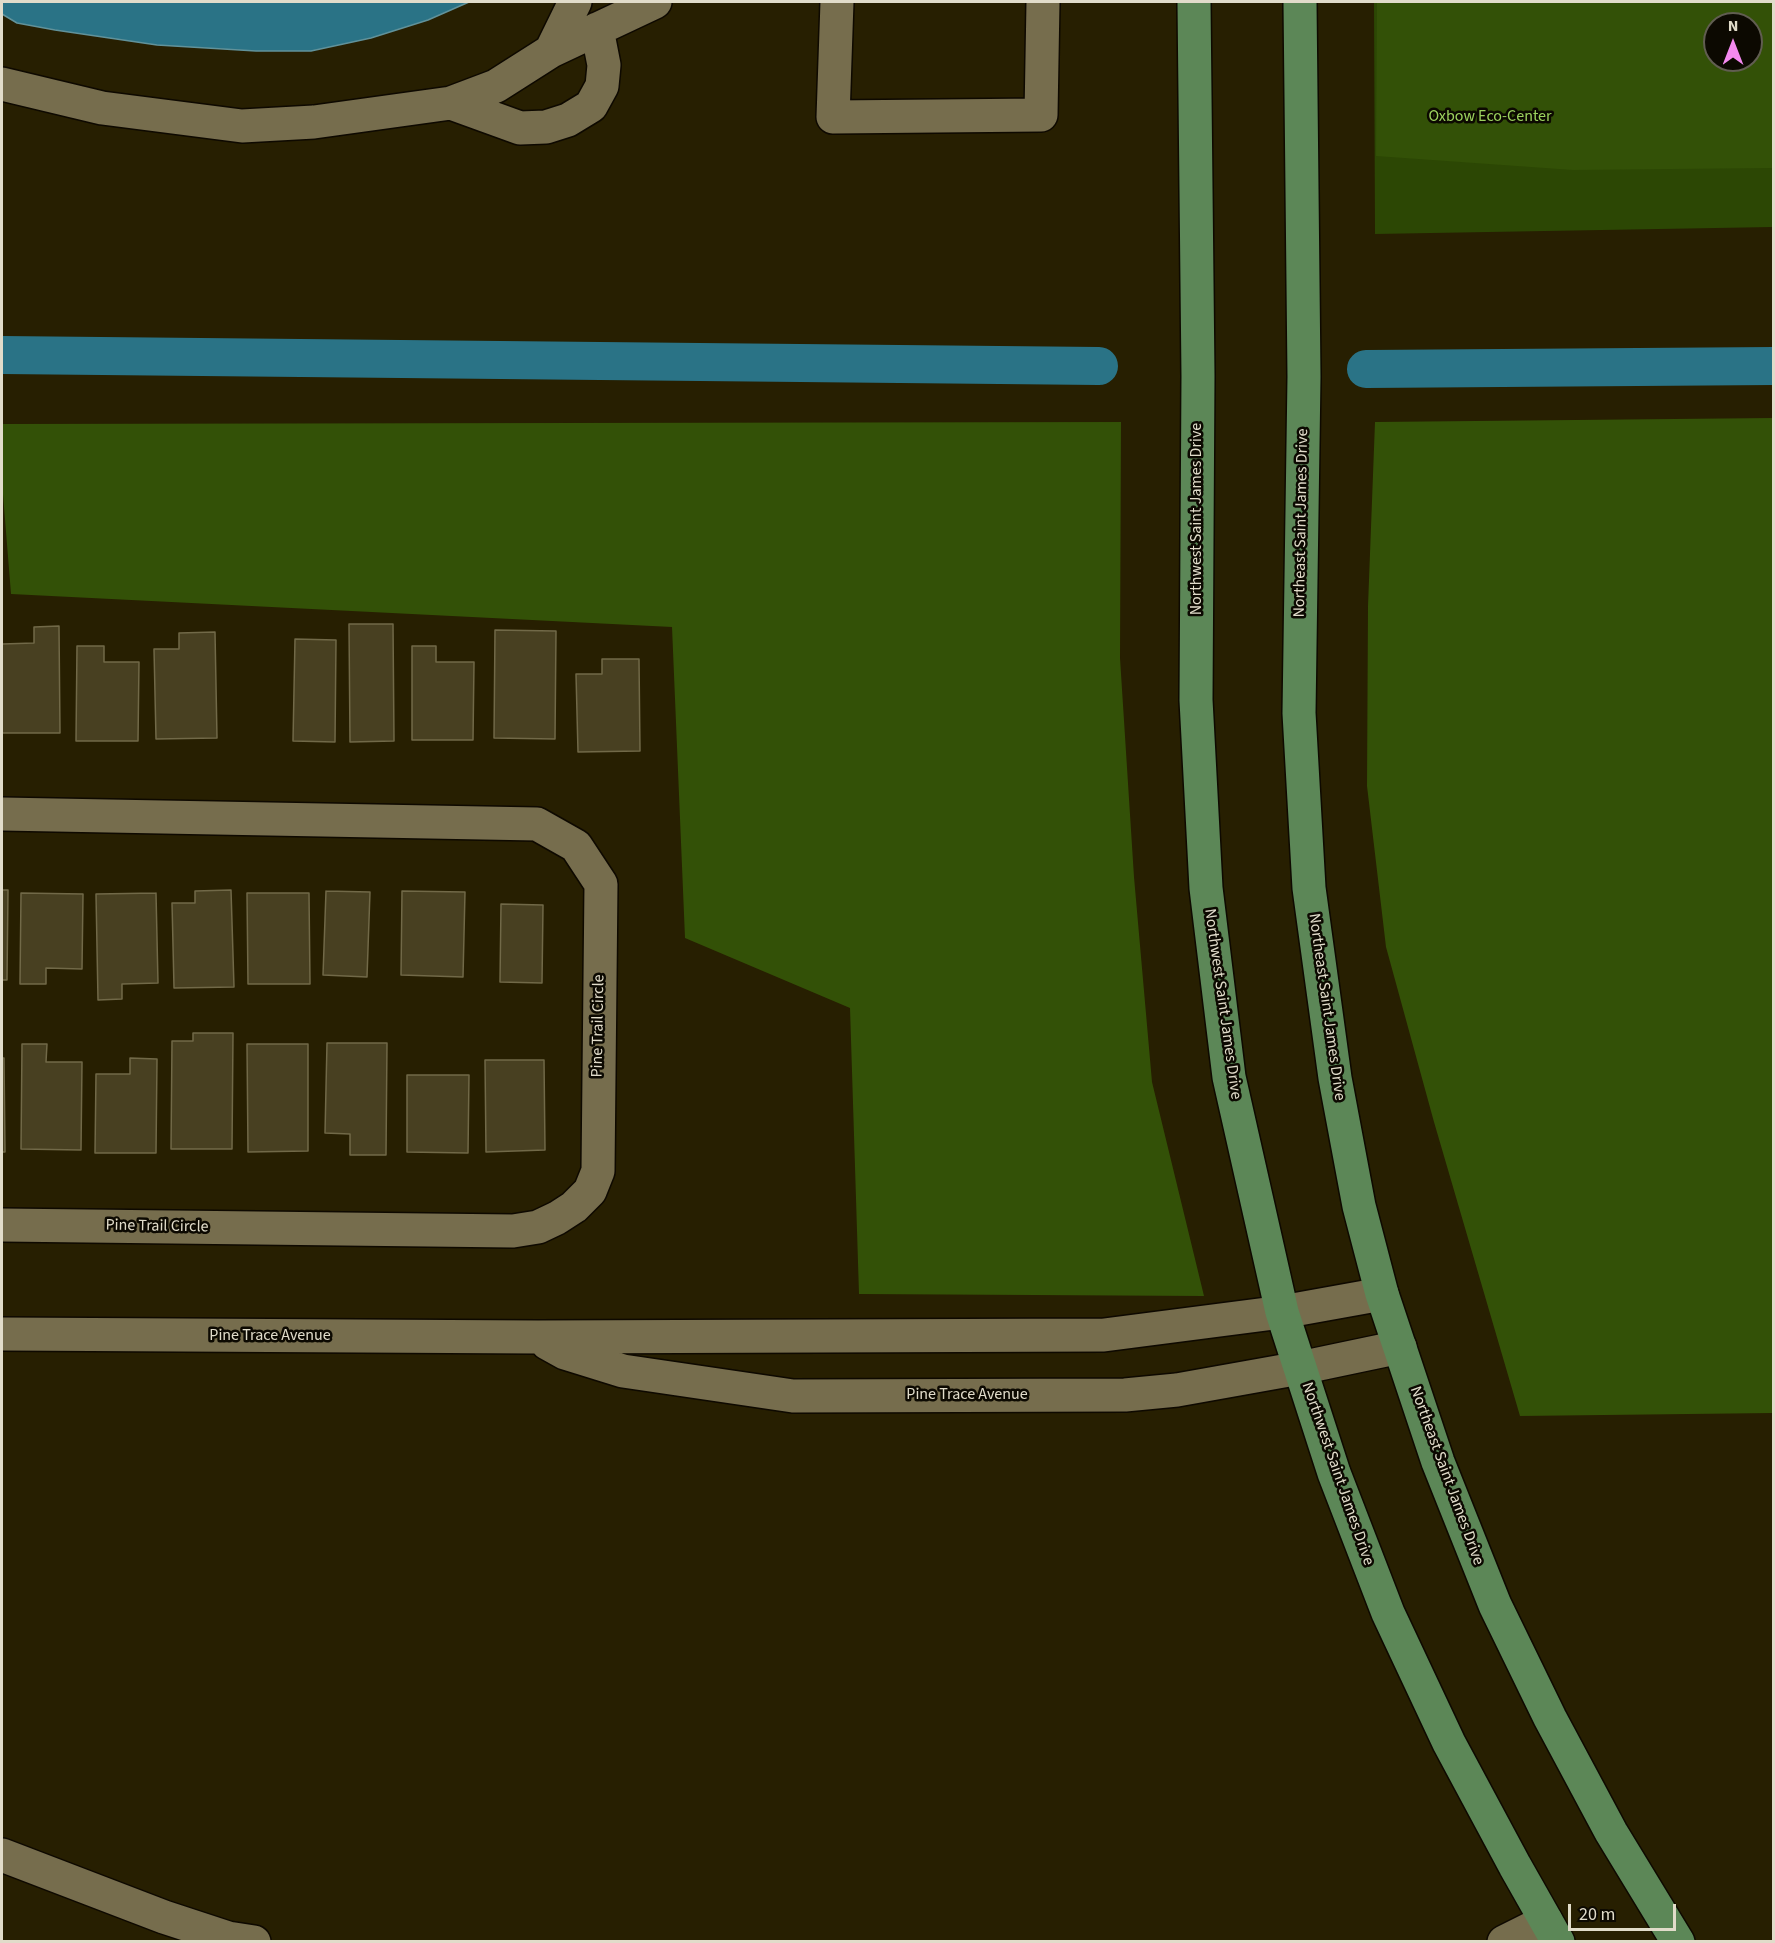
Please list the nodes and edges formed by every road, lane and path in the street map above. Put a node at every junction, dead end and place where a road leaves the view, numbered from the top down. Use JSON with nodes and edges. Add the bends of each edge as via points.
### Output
{"nodes":[{"id":1,"x":575,"y":2,"type":"edge"},
{"id":2,"x":655,"y":2,"type":"edge"},
{"id":3,"x":837,"y":2,"type":"edge"},
{"id":4,"x":1043,"y":2,"type":"edge"},
{"id":5,"x":1194,"y":2,"type":"edge"},
{"id":6,"x":1300,"y":2,"type":"edge"},
{"id":7,"x":597,"y":28,"type":"junction"},
{"id":8,"x":551,"y":51,"type":"junction"},
{"id":9,"x":2,"y":84,"type":"edge"},
{"id":10,"x":451,"y":104,"type":"junction"},
{"id":11,"x":2,"y":814,"type":"edge"},
{"id":12,"x":2,"y":1225,"type":"edge"},
{"id":13,"x":1382,"y":1294,"type":"junction"},
{"id":14,"x":1282,"y":1312,"type":"junction"},
{"id":15,"x":2,"y":1334,"type":"edge"},
{"id":16,"x":538,"y":1337,"type":"junction"},
{"id":17,"x":1400,"y":1347,"type":"junction"},
{"id":18,"x":1300,"y":1368,"type":"junction"},
{"id":19,"x":2,"y":1855,"type":"edge"},
{"id":20,"x":1552,"y":1931,"type":"edge"},
{"id":21,"x":254,"y":1941,"type":"edge"},
{"id":22,"x":1504,"y":1941,"type":"edge"},
{"id":23,"x":1678,"y":1941,"type":"edge"}],
"edges":[{"from":1,"to":8,"type":"street"},
{"from":2,"to":7,"type":"street"},
{"from":3,"to":4,"type":"street","via":[[833,117],[1041,115]]},
{"from":5,"to":14,"type":"main road","name":"Northwest Saint James Drive","via":[[1196,700],[1206,888],[1229,1077]]},
{"from":6,"to":13,"type":"main road","name":"Northeast Saint James Drive","via":[[1304,377],[1299,713],[1309,888],[1335,1078],[1359,1206]]},
{"from":7,"to":8,"type":"street"},
{"from":7,"to":10,"type":"street","via":[[604,65],[602,86],[591,106],[568,120],[546,127],[520,128]]},
{"from":8,"to":10,"type":"street","via":[[496,86]]},
{"from":9,"to":10,"type":"street","via":[[102,108],[242,126],[314,122]]},
{"from":11,"to":12,"type":"street","name":"Pine Trail Circle","via":[[537,824],[576,846],[601,884],[598,1171],[590,1191],[557,1218],[538,1227],[513,1231]]},
{"from":13,"to":14,"type":"street","name":"Pine Trace Avenue"},
{"from":13,"to":17,"type":"main road","name":"Northeast Saint James Drive"},
{"from":14,"to":16,"type":"street","name":"Pine Trace Avenue","via":[[1104,1335]]},
{"from":14,"to":18,"type":"main road","name":"Northwest Saint James Drive"},
{"from":15,"to":16,"type":"street","name":"Pine Trace Avenue"},
{"from":16,"to":18,"type":"street","name":"Pine Trace Avenue","via":[[566,1353],[623,1371],[793,1396],[1125,1395]]},
{"from":17,"to":18,"type":"street","name":"Pine Trace Avenue"},
{"from":17,"to":23,"type":"main road","name":"Northeast Saint James Drive","via":[[1438,1462],[1495,1605],[1611,1832]]},
{"from":18,"to":20,"type":"main road","name":"Northwest Saint James Drive","via":[[1334,1473],[1388,1613],[1449,1743]]},
{"from":19,"to":21,"type":"street","via":[[164,1917],[228,1938]]},
{"from":20,"to":22,"type":"street"}]}
